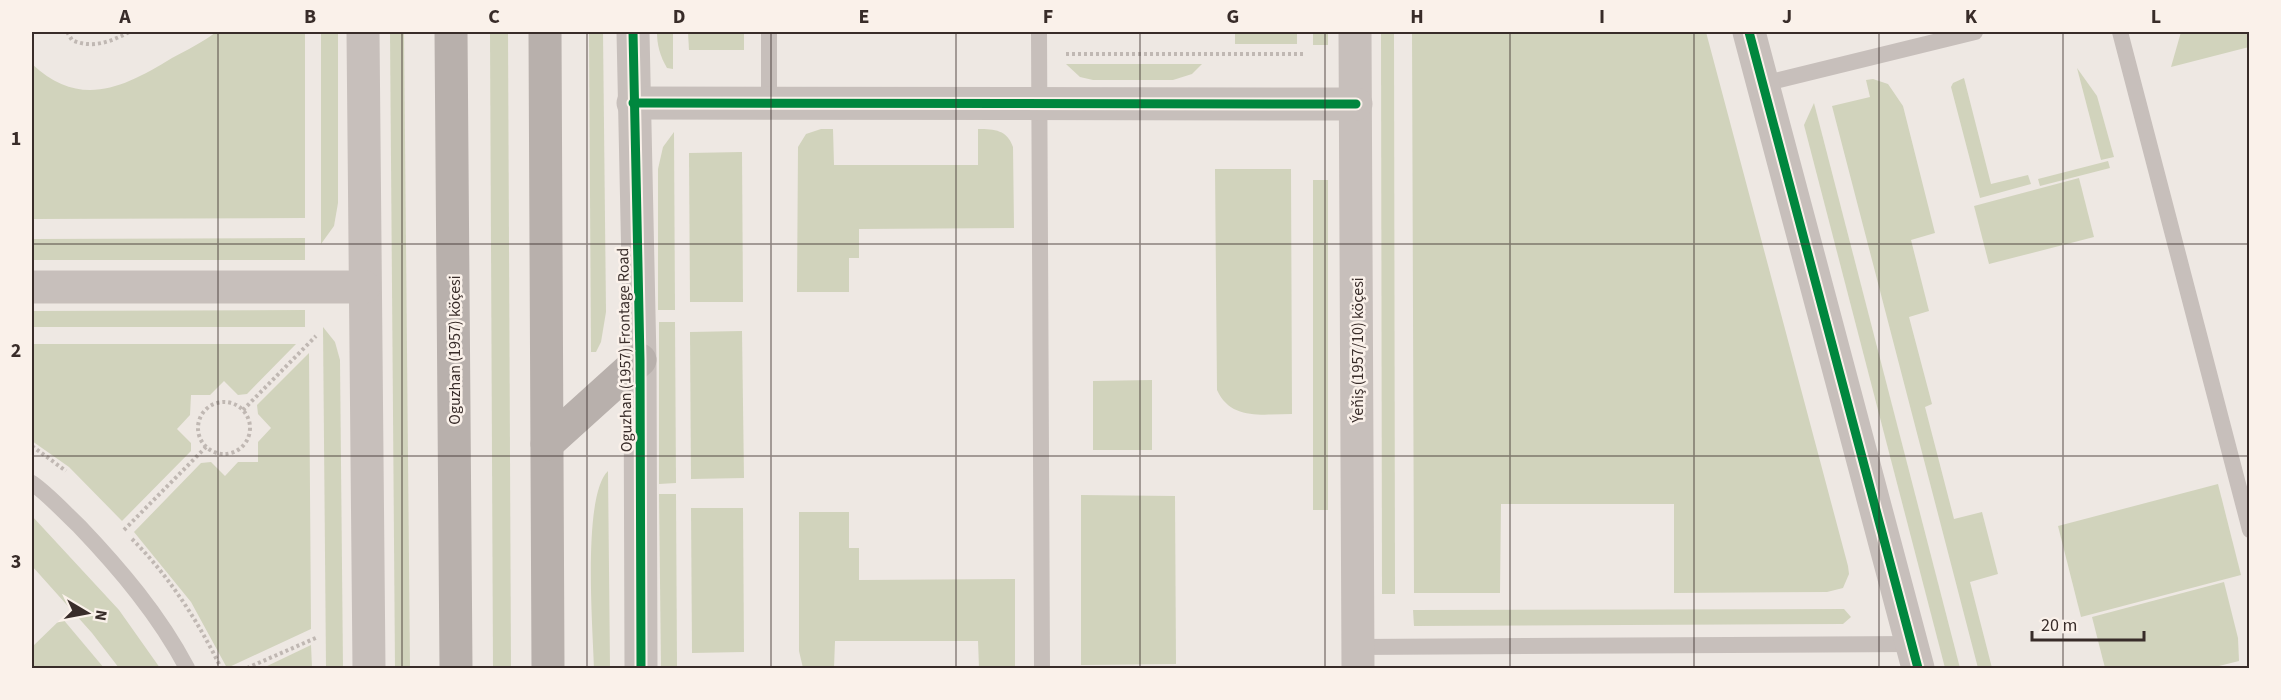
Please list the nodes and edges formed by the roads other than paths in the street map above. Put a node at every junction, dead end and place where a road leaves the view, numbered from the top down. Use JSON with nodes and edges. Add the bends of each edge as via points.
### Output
{"nodes":[{"id":1,"x":363,"y":32,"type":"edge"},
{"id":2,"x":451,"y":32,"type":"edge"},
{"id":3,"x":545,"y":32,"type":"edge"},
{"id":4,"x":633,"y":32,"type":"edge"},
{"id":5,"x":769,"y":32,"type":"edge"},
{"id":6,"x":1039,"y":32,"type":"edge"},
{"id":7,"x":1355,"y":32,"type":"edge"},
{"id":8,"x":1749,"y":32,"type":"edge"},
{"id":9,"x":1975,"y":32,"type":"edge"},
{"id":10,"x":2120,"y":32,"type":"edge"},
{"id":11,"x":1763,"y":84,"type":"junction"},
{"id":12,"x":633,"y":103,"type":"junction"},
{"id":13,"x":770,"y":103,"type":"junction"},
{"id":14,"x":1040,"y":104,"type":"junction"},
{"id":15,"x":1356,"y":104,"type":"junction"},
{"id":16,"x":32,"y":287,"type":"edge"},
{"id":17,"x":364,"y":287,"type":"junction"},
{"id":18,"x":640,"y":360,"type":"junction"},
{"id":19,"x":547,"y":444,"type":"junction"},
{"id":20,"x":32,"y":483,"type":"edge"},
{"id":21,"x":2250,"y":530,"type":"edge"},
{"id":22,"x":1915,"y":656,"type":"edge"},
{"id":23,"x":1358,"y":658,"type":"edge"},
{"id":24,"x":187,"y":669,"type":"edge"},
{"id":25,"x":369,"y":669,"type":"edge"},
{"id":26,"x":456,"y":669,"type":"edge"},
{"id":27,"x":548,"y":669,"type":"edge"},
{"id":28,"x":641,"y":669,"type":"edge"},
{"id":29,"x":1042,"y":669,"type":"edge"}],
"edges":[{"from":1,"to":17,"type":"street"},
{"from":2,"to":26,"type":"main road","name":"Oguzhan (1957) köçesi"},
{"from":3,"to":19,"type":"main road"},
{"from":4,"to":12,"type":"street","name":"Oguzhan (1957) Frontage Road"},
{"from":5,"to":13,"type":"lane"},
{"from":6,"to":14,"type":"lane"},
{"from":7,"to":15,"type":"street","name":"Ýeňiş (1957/10) köçesi"},
{"from":8,"to":11,"type":"street"},
{"from":9,"to":11,"type":"lane"},
{"from":10,"to":21,"type":"lane"},
{"from":11,"to":22,"type":"street"},
{"from":12,"to":13,"type":"street"},
{"from":12,"to":18,"type":"street","name":"Oguzhan (1957) Frontage Road"},
{"from":13,"to":14,"type":"street"},
{"from":14,"to":15,"type":"street"},
{"from":14,"to":29,"type":"lane"},
{"from":15,"to":23,"type":"street","name":"Ýeňiş (1957/10) köçesi"},
{"from":16,"to":17,"type":"street"},
{"from":17,"to":25,"type":"street"},
{"from":18,"to":19,"type":"main road"},
{"from":18,"to":28,"type":"street","name":"Oguzhan (1957) Frontage Road"},
{"from":19,"to":27,"type":"main road"},
{"from":20,"to":24,"type":"lane","via":[[106,555],[144,601]]},
{"from":22,"to":23,"type":"lane"}]}
